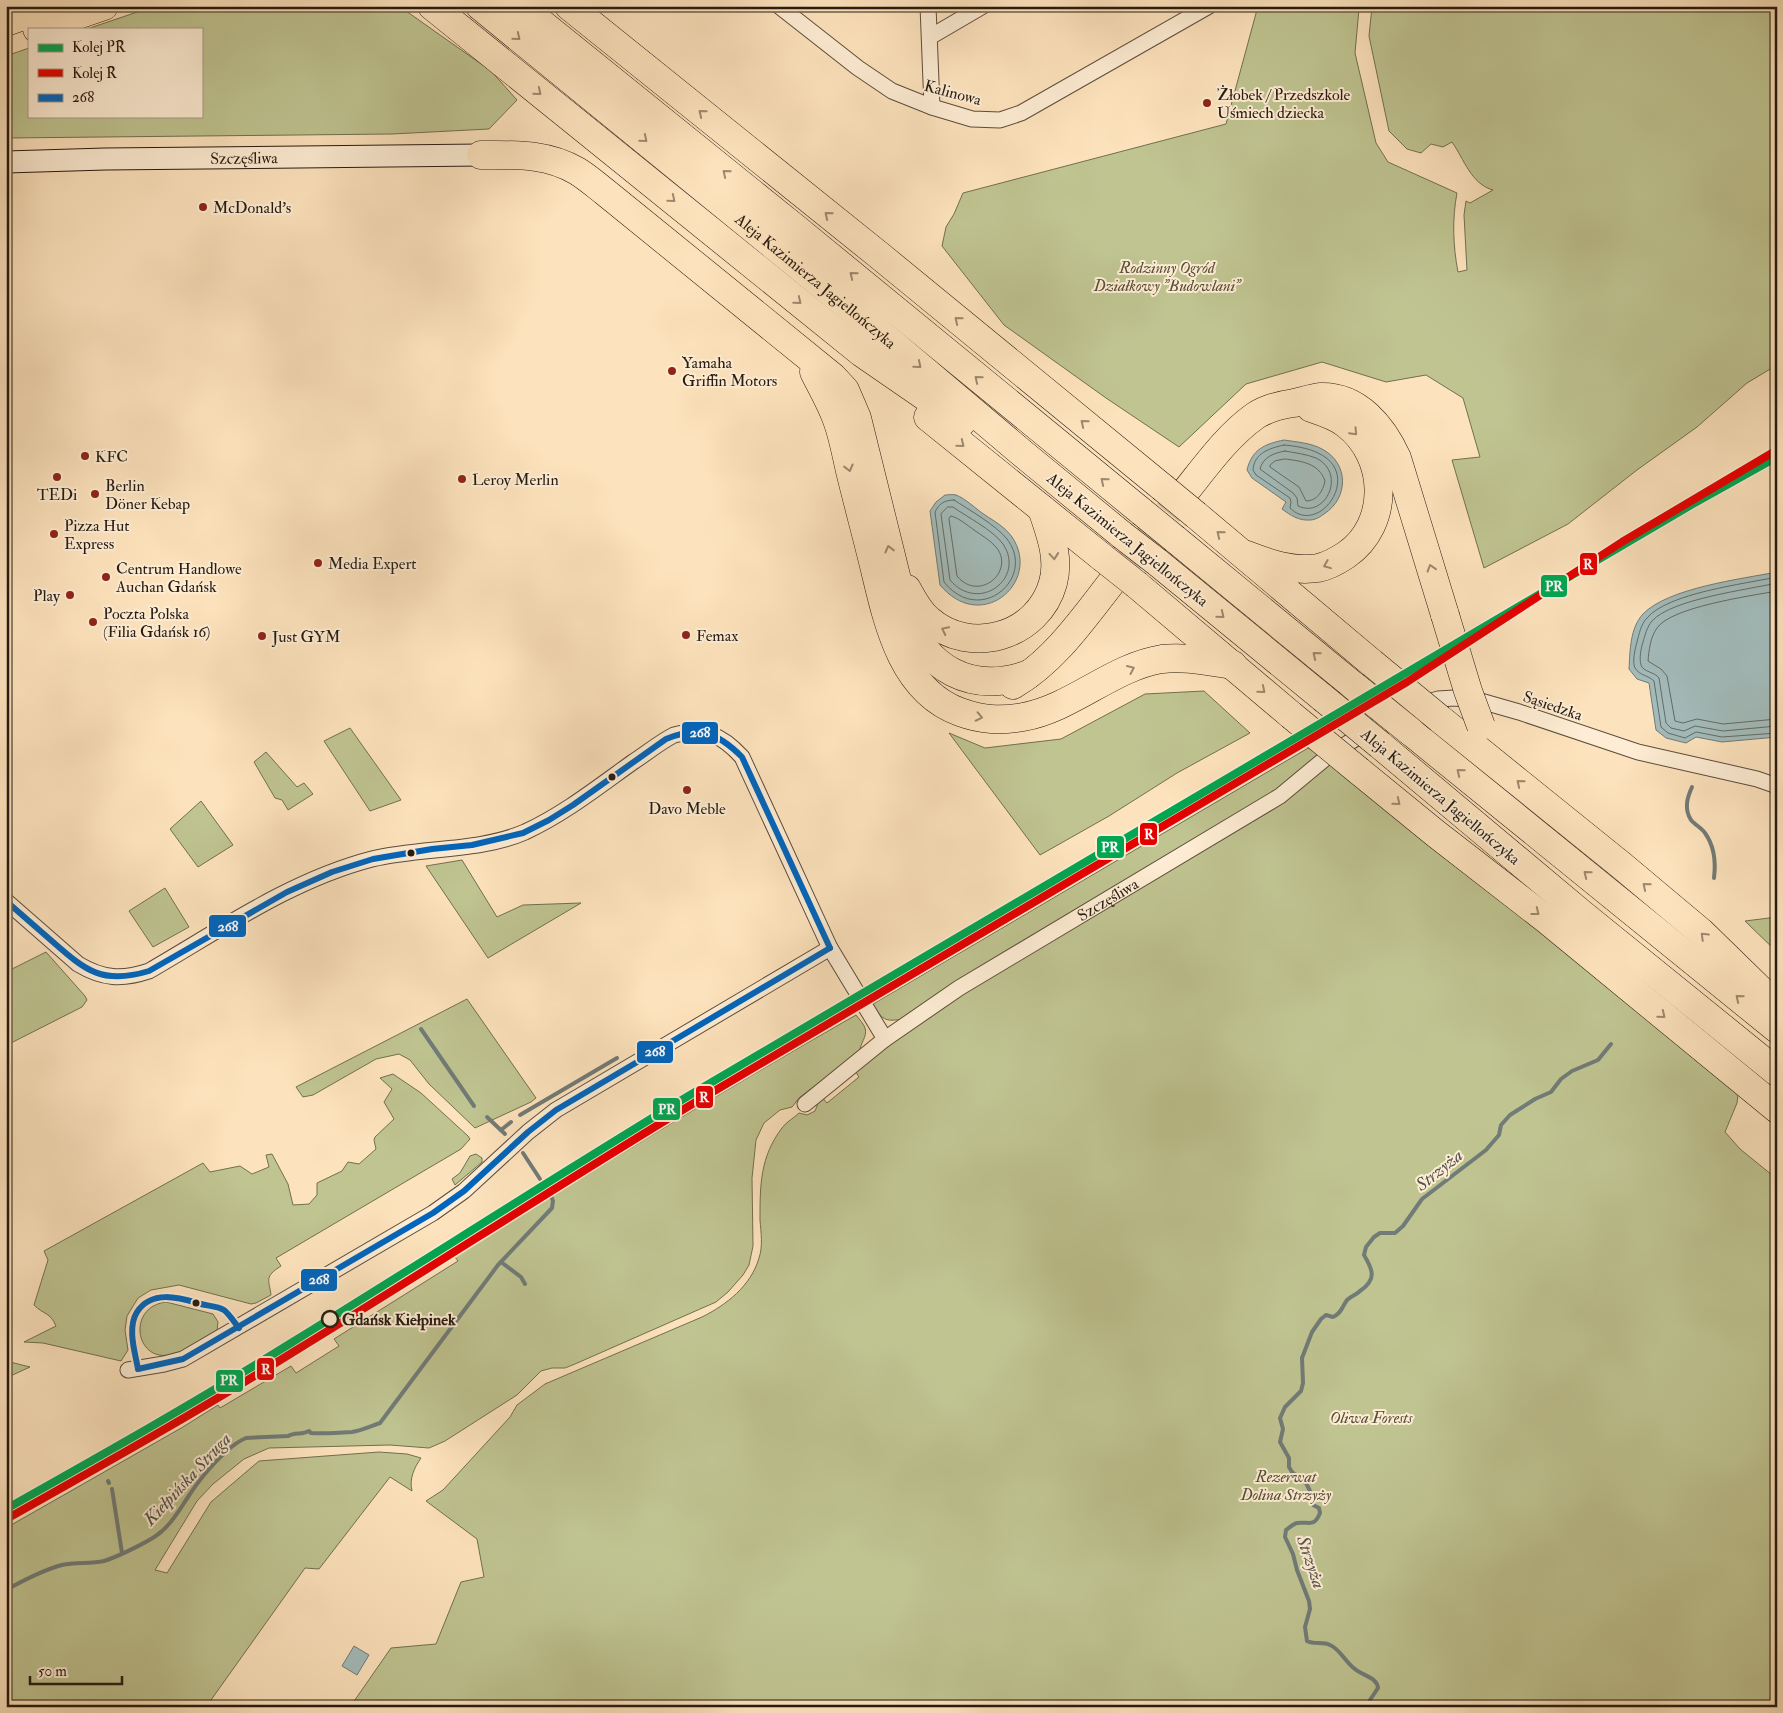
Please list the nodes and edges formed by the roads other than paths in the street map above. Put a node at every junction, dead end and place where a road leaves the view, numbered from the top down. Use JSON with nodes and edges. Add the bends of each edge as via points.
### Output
{"nodes":[{"id":1,"x":51,"y":6,"type":"edge"},
{"id":2,"x":104,"y":6,"type":"edge"},
{"id":3,"x":432,"y":6,"type":"edge"},
{"id":4,"x":480,"y":6,"type":"edge"},
{"id":5,"x":520,"y":6,"type":"edge"},
{"id":6,"x":569,"y":6,"type":"edge"},
{"id":7,"x":779,"y":6,"type":"edge"},
{"id":8,"x":928,"y":6,"type":"edge"},
{"id":9,"x":983,"y":6,"type":"edge"},
{"id":10,"x":1210,"y":6,"type":"edge"},
{"id":11,"x":6,"y":22,"type":"edge"},
{"id":12,"x":40,"y":28,"type":"edge"},
{"id":13,"x":28,"y":32,"type":"edge"},
{"id":14,"x":930,"y":37,"type":"junction"},
{"id":15,"x":6,"y":39,"type":"edge"},
{"id":16,"x":932,"y":107,"type":"junction"},
{"id":17,"x":481,"y":155,"type":"joint"},
{"id":18,"x":6,"y":162,"type":"edge"},
{"id":19,"x":862,"y":352,"type":"junction"},
{"id":20,"x":803,"y":353,"type":"junction"},
{"id":21,"x":1296,"y":402,"type":"junction"},
{"id":22,"x":1022,"y":453,"type":"junction"},
{"id":23,"x":1181,"y":498,"type":"junction"},
{"id":24,"x":1042,"y":509,"type":"junction"},
{"id":25,"x":1244,"y":554,"type":"junction"},
{"id":26,"x":1119,"y":574,"type":"junction"},
{"id":27,"x":896,"y":578,"type":"junction"},
{"id":28,"x":895,"y":642,"type":"junction"},
{"id":29,"x":1233,"y":666,"type":"junction"},
{"id":30,"x":1029,"y":674,"type":"junction"},
{"id":31,"x":1327,"y":757,"type":"joint"},
{"id":32,"x":1496,"y":764,"type":"junction"},
{"id":33,"x":1777,"y":786,"type":"edge"},
{"id":34,"x":6,"y":901,"type":"edge"},
{"id":35,"x":830,"y":948,"type":"junction"},
{"id":36,"x":1777,"y":1006,"type":"edge"},
{"id":37,"x":1777,"y":1029,"type":"edge"},
{"id":38,"x":886,"y":1039,"type":"junction"},
{"id":39,"x":1777,"y":1072,"type":"edge"},
{"id":40,"x":805,"y":1104,"type":"dead end"},
{"id":41,"x":1777,"y":1109,"type":"edge"},
{"id":42,"x":133,"y":1370,"type":"dead end"}],
"edges":[{"from":1,"to":11,"type":"highway"},
{"from":2,"to":12,"type":"highway"},
{"from":3,"to":19,"type":"highway","one_way":true},
{"from":4,"to":22,"type":"highway","name":"Aleja Kazimierza Jagiellończyka","one_way":true,"via":[[866,321]]},
{"from":37,"to":5,"type":"highway","name":"Aleja Kazimierza Jagiellończyka","one_way":true,"bridge":true},
{"from":23,"to":6,"type":"highway","one_way":true},
{"from":7,"to":16,"type":"street","name":"Kalinowa","via":[[892,91]]},
{"from":8,"to":14,"type":"street"},
{"from":9,"to":14,"type":"street"},
{"from":10,"to":16,"type":"street","name":"Kalinowa","via":[[1022,113],[1000,120],[972,119]]},
{"from":13,"to":15,"type":"highway"},
{"from":14,"to":16,"type":"street"},
{"from":17,"to":18,"type":"street","name":"Szczęśliwa"},
{"from":17,"to":20,"type":"highway","via":[[539,156],[556,160],[577,171]]},
{"from":19,"to":22,"type":"highway","via":[[958,420]]},
{"from":19,"to":24,"type":"highway","one_way":true,"via":[[872,373]]},
{"from":27,"to":20,"type":"highway","one_way":true,"via":[[850,400],[833,377]]},
{"from":20,"to":28,"type":"highway","one_way":true,"via":[[838,421]]},
{"from":21,"to":23,"type":"highway","via":[[1265,410],[1246,423]]},
{"from":21,"to":25,"type":"highway","one_way":true,"via":[[1336,417],[1364,442],[1378,474],[1379,494],[1373,521],[1362,540],[1349,553],[1319,568],[1290,568]]},
{"from":32,"to":21,"type":"highway","one_way":true,"bridge":true,"via":[[1468,691],[1397,458],[1384,432],[1367,414],[1343,401],[1320,397]]},
{"from":22,"to":39,"type":"highway","name":"Aleja Kazimierza Jagiellończyka","one_way":true,"bridge":true},
{"from":25,"to":23,"type":"highway","one_way":true},
{"from":24,"to":26,"type":"highway"},
{"from":24,"to":27,"type":"highway","one_way":true,"via":[[1054,549],[1053,583],[1037,612],[1012,632],[980,639],[947,631],[929,621],[917,608],[906,586]]},
{"from":25,"to":32,"type":"highway","bridge":true},
{"from":26,"to":29,"type":"highway"},
{"from":26,"to":30,"type":"highway","via":[[1060,646]]},
{"from":27,"to":30,"type":"highway","via":[[910,628],[926,653],[939,664],[964,678],[985,683],[1008,681]]},
{"from":28,"to":29,"type":"highway","one_way":true,"via":[[904,662],[938,701],[976,718],[995,720],[1054,708],[1149,662],[1179,658]]},
{"from":28,"to":30,"type":"highway","via":[[934,682],[962,696],[997,692]]},
{"from":29,"to":41,"type":"highway","one_way":true,"bridge":true},
{"from":31,"to":33,"type":"street","name":"Sąsiedzka","via":[[1414,706],[1454,698],[1476,700],[1638,752]]},
{"from":31,"to":38,"type":"street","name":"Szczęśliwa","via":[[1280,796],[959,988]]},
{"from":36,"to":32,"type":"highway","one_way":true,"via":[[1701,932]]},
{"from":34,"to":35,"type":"street","via":[[88,970],[108,976],[132,976],[149,971],[287,892],[332,872],[372,859],[472,845],[523,833],[573,805],[666,739],[691,731],[713,734],[730,744],[742,757]]},
{"from":35,"to":38,"type":"street"},
{"from":35,"to":42,"type":"street","via":[[556,1110],[464,1191],[433,1213],[183,1359]]},
{"from":38,"to":40,"type":"street","name":"Szczęśliwa"}]}
